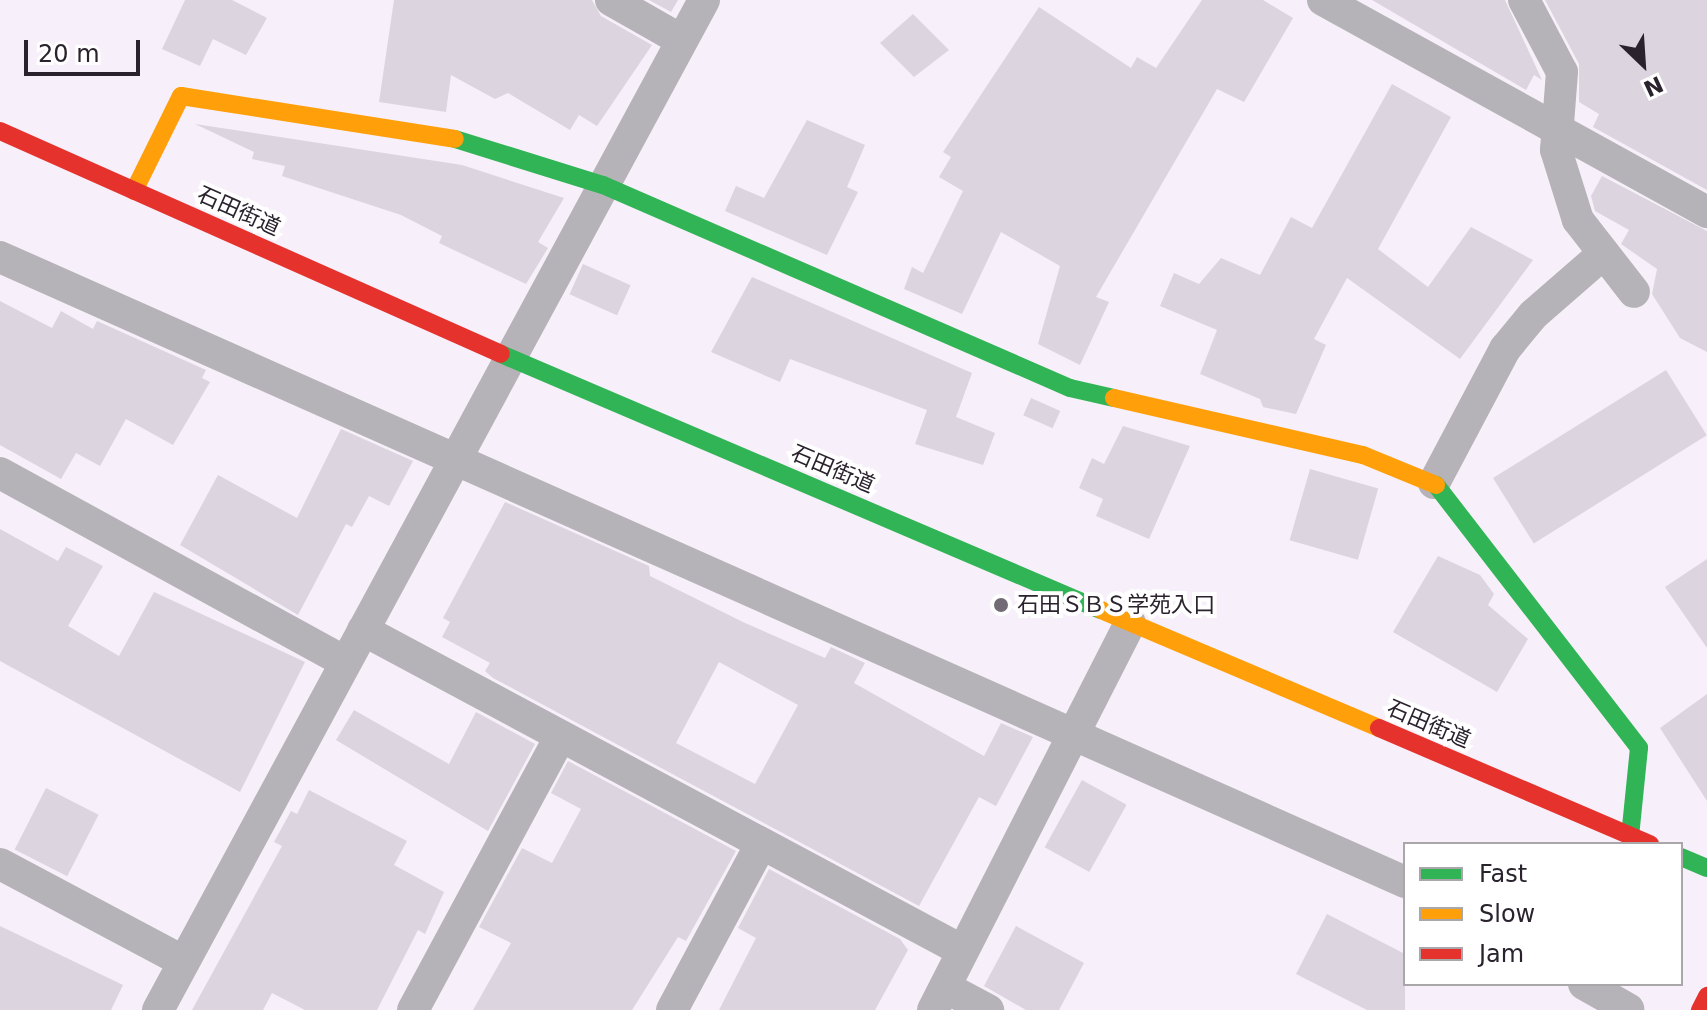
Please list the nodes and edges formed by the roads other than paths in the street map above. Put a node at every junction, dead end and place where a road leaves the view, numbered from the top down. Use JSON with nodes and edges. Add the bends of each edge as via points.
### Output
{"nodes":[{"id":1,"x":611,"y":0,"type":"edge"},
{"id":2,"x":704,"y":0,"type":"edge"},
{"id":3,"x":1323,"y":0,"type":"edge"},
{"id":4,"x":1524,"y":0,"type":"edge"},
{"id":5,"x":681,"y":40,"type":"junction"},
{"id":6,"x":1558,"y":130,"type":"junction"},
{"id":7,"x":0,"y":131,"type":"edge"},
{"id":8,"x":603,"y":185,"type":"junction"},
{"id":9,"x":134,"y":191,"type":"junction"},
{"id":10,"x":1707,"y":212,"type":"edge"},
{"id":11,"x":1603,"y":254,"type":"junction"},
{"id":12,"x":0,"y":257,"type":"edge"},
{"id":13,"x":1634,"y":292,"type":"dead end"},
{"id":14,"x":510,"y":358,"type":"junction"},
{"id":15,"x":456,"y":457,"type":"junction"},
{"id":16,"x":0,"y":473,"type":"edge"},
{"id":17,"x":1434,"y":483,"type":"junction"},
{"id":18,"x":1130,"y":623,"type":"junction"},
{"id":19,"x":363,"y":630,"type":"junction"},
{"id":20,"x":345,"y":662,"type":"junction"},
{"id":21,"x":1072,"y":730,"type":"junction"},
{"id":22,"x":560,"y":737,"type":"junction"},
{"id":23,"x":1630,"y":836,"type":"junction"},
{"id":24,"x":1645,"y":842,"type":"edge"},
{"id":25,"x":760,"y":846,"type":"junction"},
{"id":26,"x":1683,"y":858,"type":"edge"},
{"id":27,"x":0,"y":864,"type":"edge"},
{"id":28,"x":1707,"y":868,"type":"edge"},
{"id":29,"x":1403,"y":881,"type":"edge"},
{"id":30,"x":961,"y":950,"type":"junction"},
{"id":31,"x":184,"y":962,"type":"junction"},
{"id":32,"x":1583,"y":986,"type":"edge"},
{"id":33,"x":1588,"y":986,"type":"edge"},
{"id":34,"x":1707,"y":996,"type":"edge"},
{"id":35,"x":939,"y":999,"type":"edge"},
{"id":36,"x":1628,"y":1009,"type":"edge"},
{"id":37,"x":158,"y":1010,"type":"edge"},
{"id":38,"x":413,"y":1010,"type":"edge"},
{"id":39,"x":672,"y":1010,"type":"edge"},
{"id":40,"x":988,"y":1010,"type":"edge"},
{"id":41,"x":1570,"y":1010,"type":"edge"},
{"id":42,"x":1700,"y":1010,"type":"edge"}],
"edges":[{"from":1,"to":5,"type":"street"},
{"from":2,"to":5,"type":"street"},
{"from":3,"to":6,"type":"street"},
{"from":4,"to":6,"type":"street","via":[[1562,72]]},
{"from":5,"to":8,"type":"street"},
{"from":6,"to":10,"type":"street"},
{"from":6,"to":11,"type":"street","via":[[1566,188]]},
{"from":7,"to":9,"type":"street","name":"石田街道"},
{"from":8,"to":9,"type":"street","via":[[468,141],[181,96]]},
{"from":8,"to":14,"type":"street"},
{"from":8,"to":17,"type":"street","via":[[1070,388],[1363,455]]},
{"from":9,"to":14,"type":"street","name":"石田街道"},
{"from":11,"to":13,"type":"street"},
{"from":11,"to":17,"type":"street","via":[[1505,349]]},
{"from":12,"to":15,"type":"street"},
{"from":14,"to":15,"type":"street"},
{"from":14,"to":18,"type":"street","name":"石田街道"},
{"from":15,"to":19,"type":"street"},
{"from":15,"to":21,"type":"street"},
{"from":16,"to":20,"type":"street"},
{"from":17,"to":23,"type":"street","via":[[1483,537],[1639,748]]},
{"from":18,"to":21,"type":"street"},
{"from":18,"to":23,"type":"street","name":"石田街道"},
{"from":19,"to":20,"type":"street"},
{"from":19,"to":22,"type":"street"},
{"from":20,"to":31,"type":"street"},
{"from":21,"to":29,"type":"street"},
{"from":21,"to":30,"type":"street"},
{"from":22,"to":25,"type":"street"},
{"from":22,"to":38,"type":"street"},
{"from":23,"to":24,"type":"street","name":"石田街道"},
{"from":25,"to":30,"type":"street"},
{"from":25,"to":39,"type":"street"},
{"from":26,"to":28,"type":"street"},
{"from":27,"to":31,"type":"street"},
{"from":30,"to":35,"type":"street"},
{"from":31,"to":37,"type":"street"},
{"from":32,"to":41,"type":"street"},
{"from":33,"to":36,"type":"street"},
{"from":34,"to":42,"type":"street"},
{"from":35,"to":40,"type":"street"}]}
